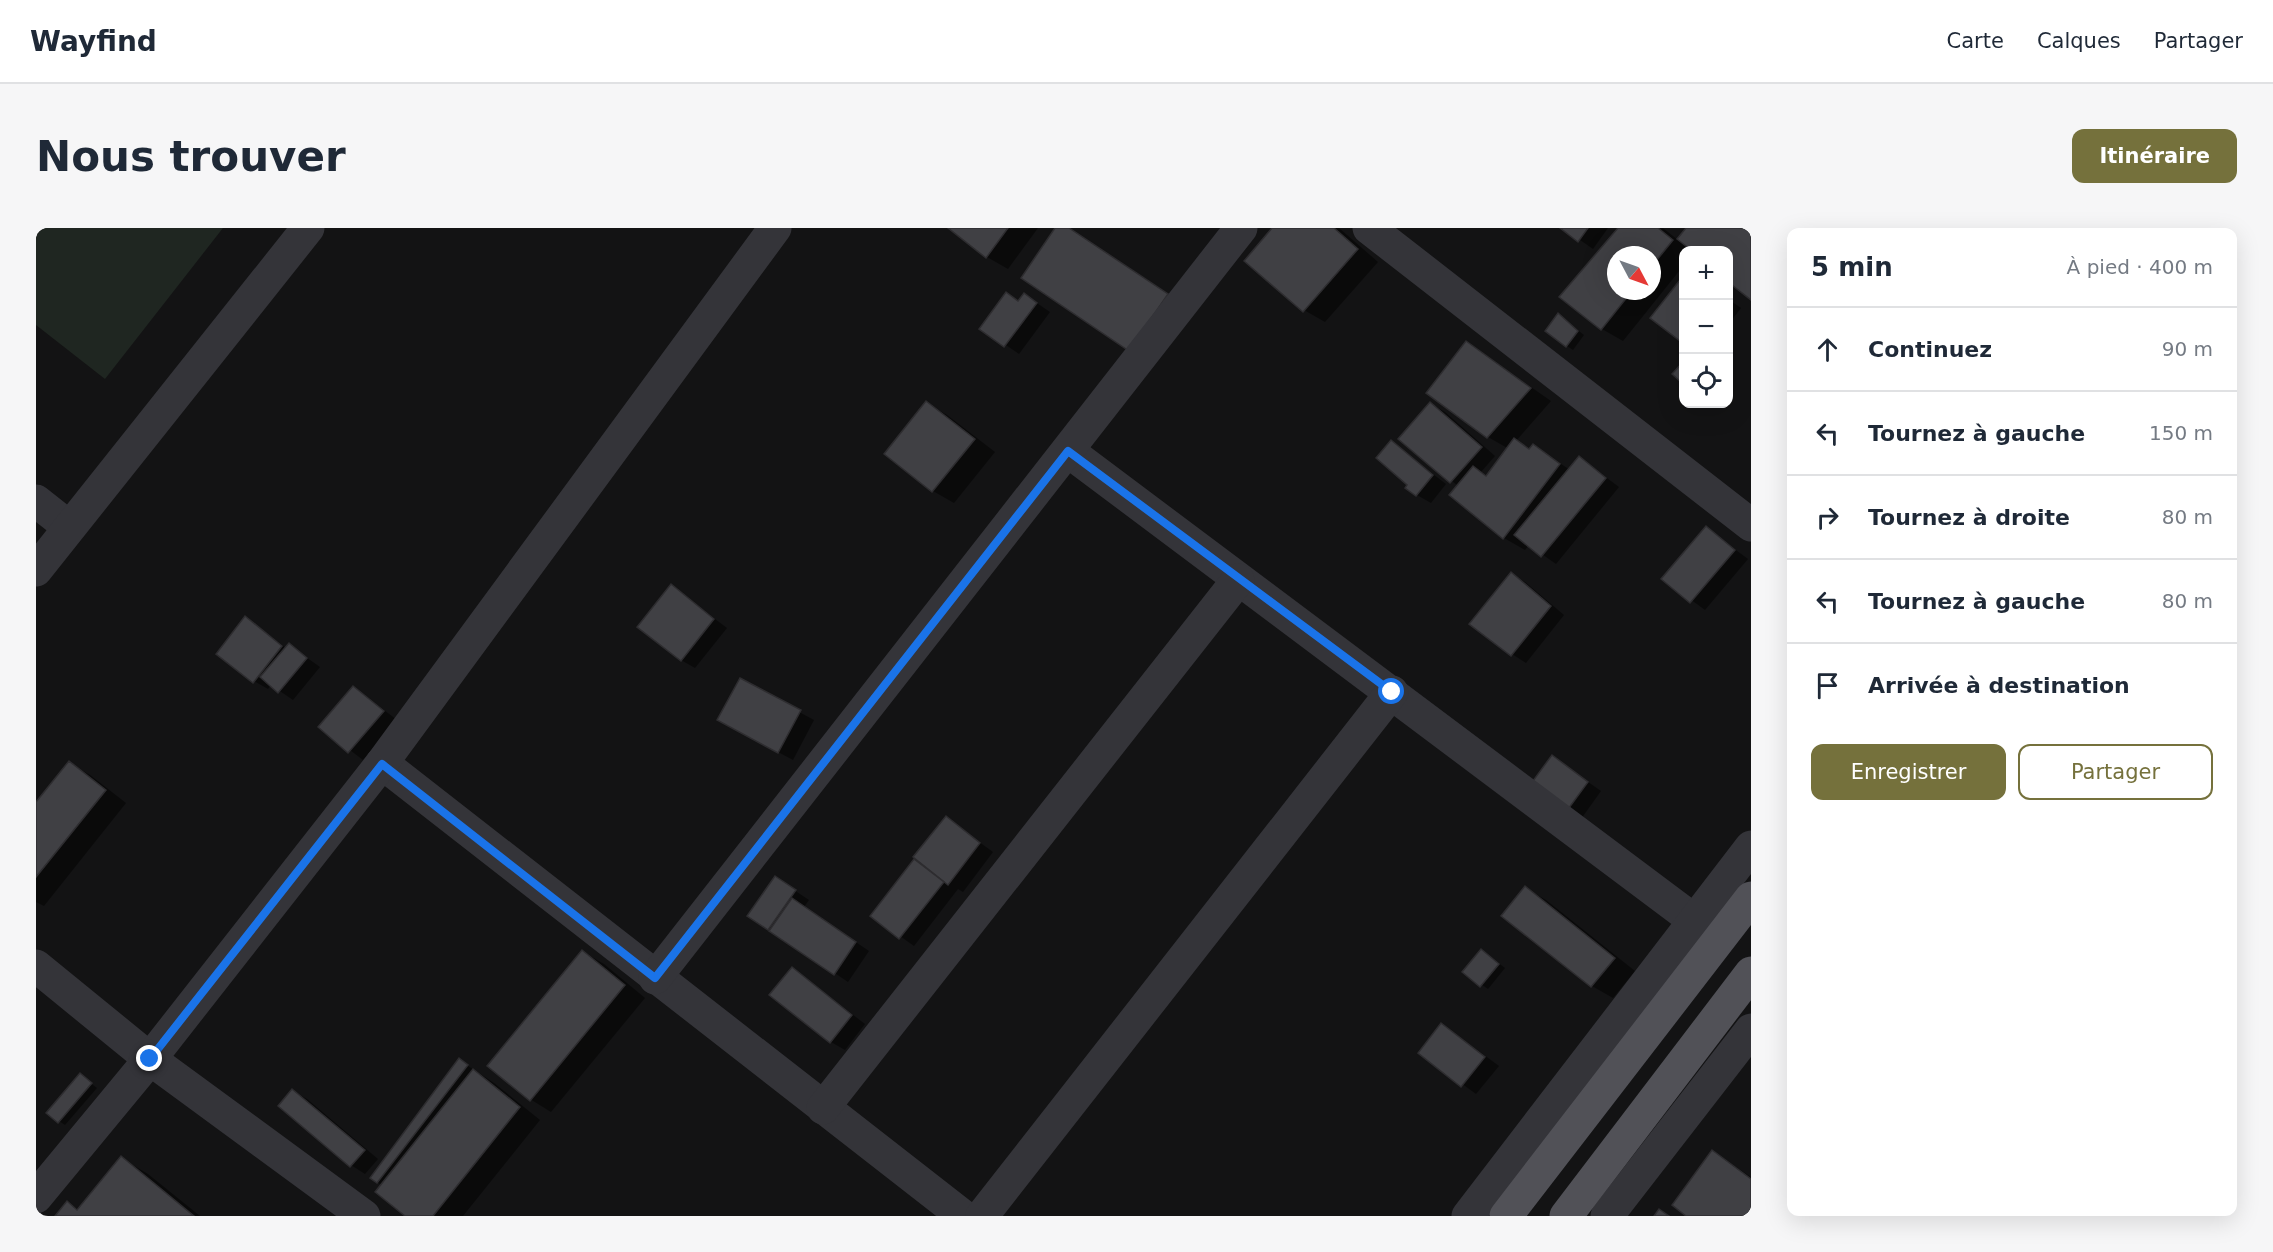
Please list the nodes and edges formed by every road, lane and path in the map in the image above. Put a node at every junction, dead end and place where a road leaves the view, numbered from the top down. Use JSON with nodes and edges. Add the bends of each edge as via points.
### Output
{"nodes":[{"id":1,"x":308,"y":228,"type":"edge"},
{"id":2,"x":775,"y":228,"type":"edge"},
{"id":3,"x":1241,"y":228,"type":"edge"},
{"id":4,"x":1369,"y":228,"type":"edge"},
{"id":5,"x":1068,"y":451,"type":"junction"},
{"id":6,"x":36,"y":501,"type":"edge"},
{"id":7,"x":1751,"y":525,"type":"edge"},
{"id":8,"x":69,"y":527,"type":"junction"},
{"id":9,"x":36,"y":570,"type":"edge"},
{"id":10,"x":1238,"y":580,"type":"junction"},
{"id":11,"x":1392,"y":692,"type":"junction"},
{"id":12,"x":382,"y":764,"type":"junction"},
{"id":13,"x":1751,"y":847,"type":"edge"},
{"id":14,"x":1751,"y":898,"type":"edge"},
{"id":15,"x":1695,"y":921,"type":"junction"},
{"id":16,"x":36,"y":966,"type":"edge"},
{"id":17,"x":1751,"y":973,"type":"edge"},
{"id":18,"x":655,"y":978,"type":"junction"},
{"id":19,"x":1751,"y":1030,"type":"edge"},
{"id":20,"x":150,"y":1059,"type":"junction"},
{"id":21,"x":823,"y":1108,"type":"junction"},
{"id":22,"x":36,"y":1197,"type":"edge"},
{"id":23,"x":364,"y":1216,"type":"edge"},
{"id":24,"x":963,"y":1216,"type":"edge"},
{"id":25,"x":982,"y":1216,"type":"edge"},
{"id":26,"x":1468,"y":1216,"type":"edge"},
{"id":27,"x":1506,"y":1216,"type":"edge"},
{"id":28,"x":1566,"y":1216,"type":"edge"},
{"id":29,"x":1606,"y":1216,"type":"edge"}],
"edges":[{"from":1,"to":8,"type":"street"},
{"from":2,"to":12,"type":"street"},
{"from":3,"to":5,"type":"street"},
{"from":4,"to":7,"type":"street"},
{"from":5,"to":10,"type":"street"},
{"from":5,"to":18,"type":"street"},
{"from":6,"to":8,"type":"street"},
{"from":8,"to":9,"type":"street"},
{"from":10,"to":11,"type":"street"},
{"from":10,"to":21,"type":"street"},
{"from":11,"to":15,"type":"street"},
{"from":11,"to":25,"type":"street"},
{"from":12,"to":18,"type":"street"},
{"from":12,"to":20,"type":"street"},
{"from":13,"to":15,"type":"street"},
{"from":14,"to":27,"type":"main road"},
{"from":15,"to":26,"type":"street"},
{"from":16,"to":20,"type":"street"},
{"from":17,"to":28,"type":"main road"},
{"from":18,"to":21,"type":"street"},
{"from":19,"to":29,"type":"street"},
{"from":20,"to":22,"type":"street"},
{"from":20,"to":23,"type":"street"},
{"from":21,"to":24,"type":"street"}]}
